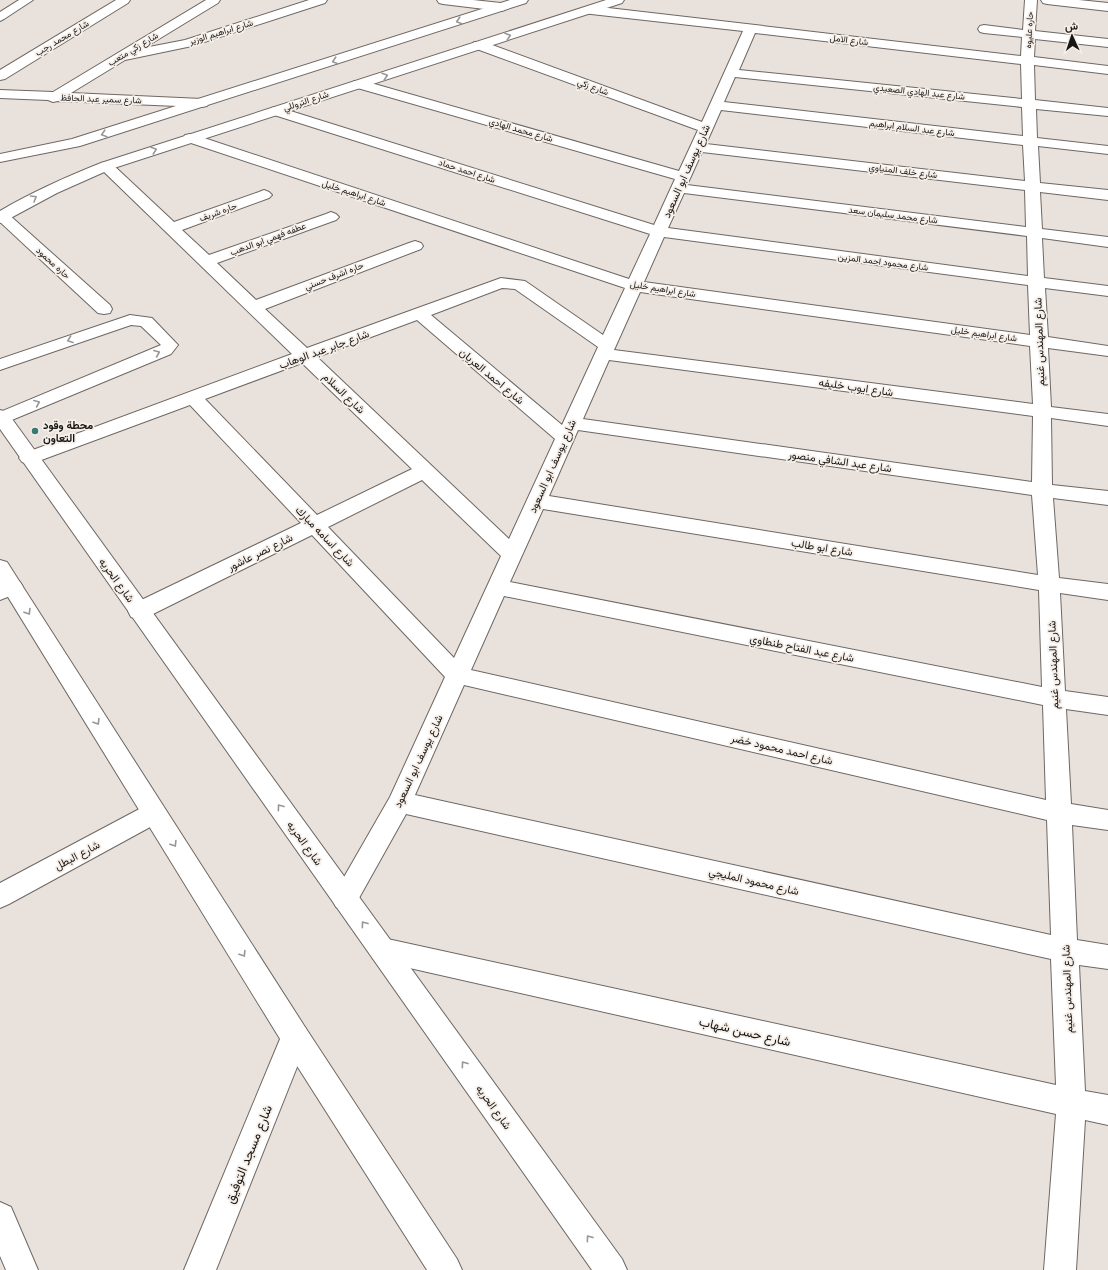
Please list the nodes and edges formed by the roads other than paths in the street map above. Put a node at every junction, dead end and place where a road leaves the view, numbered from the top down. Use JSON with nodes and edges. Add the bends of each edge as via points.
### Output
{"nodes":[{"id":1,"x":27,"y":0,"type":"edge"},
{"id":2,"x":124,"y":0,"type":"edge"},
{"id":3,"x":214,"y":0,"type":"edge"},
{"id":4,"x":321,"y":0,"type":"edge"},
{"id":5,"x":443,"y":0,"type":"edge"},
{"id":6,"x":522,"y":0,"type":"edge"},
{"id":7,"x":618,"y":0,"type":"edge"},
{"id":8,"x":1031,"y":0,"type":"edge"},
{"id":9,"x":1047,"y":0,"type":"edge"},
{"id":10,"x":501,"y":7,"type":"junction"},
{"id":11,"x":1108,"y":7,"type":"edge"},
{"id":12,"x":591,"y":10,"type":"junction"},
{"id":13,"x":0,"y":16,"type":"edge"},
{"id":14,"x":751,"y":28,"type":"junction"},
{"id":15,"x":984,"y":29,"type":"dead end"},
{"id":16,"x":1028,"y":33,"type":"junction"},
{"id":17,"x":1108,"y":43,"type":"edge"},
{"id":18,"x":479,"y":45,"type":"junction"},
{"id":19,"x":119,"y":57,"type":"junction"},
{"id":20,"x":1027,"y":60,"type":"junction"},
{"id":21,"x":1108,"y":70,"type":"edge"},
{"id":22,"x":731,"y":73,"type":"junction"},
{"id":23,"x":0,"y":76,"type":"edge"},
{"id":24,"x":359,"y":84,"type":"junction"},
{"id":25,"x":0,"y":94,"type":"edge"},
{"id":26,"x":53,"y":98,"type":"junction"},
{"id":27,"x":202,"y":103,"type":"junction"},
{"id":28,"x":1029,"y":104,"type":"junction"},
{"id":29,"x":716,"y":105,"type":"junction"},
{"id":30,"x":276,"y":110,"type":"junction"},
{"id":31,"x":1108,"y":112,"type":"edge"},
{"id":32,"x":706,"y":128,"type":"junction"},
{"id":33,"x":190,"y":138,"type":"junction"},
{"id":34,"x":1031,"y":142,"type":"junction"},
{"id":35,"x":697,"y":147,"type":"junction"},
{"id":36,"x":1108,"y":150,"type":"edge"},
{"id":37,"x":0,"y":158,"type":"edge"},
{"id":38,"x":106,"y":166,"type":"junction"},
{"id":39,"x":681,"y":182,"type":"junction"},
{"id":40,"x":1033,"y":186,"type":"junction"},
{"id":41,"x":264,"y":195,"type":"dead end"},
{"id":42,"x":1108,"y":195,"type":"edge"},
{"id":43,"x":1,"y":217,"type":"edge"},
{"id":44,"x":331,"y":217,"type":"dead end"},
{"id":45,"x":172,"y":228,"type":"junction"},
{"id":46,"x":659,"y":232,"type":"junction"},
{"id":47,"x":1035,"y":233,"type":"junction"},
{"id":48,"x":1108,"y":242,"type":"edge"},
{"id":49,"x":415,"y":246,"type":"dead end"},
{"id":50,"x":206,"y":262,"type":"junction"},
{"id":51,"x":1037,"y":282,"type":"junction"},
{"id":52,"x":634,"y":286,"type":"junction"},
{"id":53,"x":1108,"y":292,"type":"edge"},
{"id":54,"x":254,"y":307,"type":"junction"},
{"id":55,"x":104,"y":309,"type":"dead end"},
{"id":56,"x":420,"y":313,"type":"junction"},
{"id":57,"x":1039,"y":341,"type":"junction"},
{"id":58,"x":605,"y":349,"type":"junction"},
{"id":59,"x":1108,"y":351,"type":"edge"},
{"id":60,"x":305,"y":356,"type":"junction"},
{"id":61,"x":0,"y":365,"type":"edge"},
{"id":62,"x":193,"y":397,"type":"junction"},
{"id":63,"x":1042,"y":411,"type":"junction"},
{"id":64,"x":1,"y":417,"type":"edge"},
{"id":65,"x":1108,"y":420,"type":"edge"},
{"id":66,"x":569,"y":430,"type":"junction"},
{"id":67,"x":29,"y":458,"type":"junction"},
{"id":68,"x":424,"y":471,"type":"junction"},
{"id":69,"x":1042,"y":490,"type":"junction"},
{"id":70,"x":1108,"y":498,"type":"edge"},
{"id":71,"x":537,"y":501,"type":"junction"},
{"id":72,"x":315,"y":525,"type":"junction"},
{"id":73,"x":512,"y":554,"type":"junction"},
{"id":74,"x":4,"y":582,"type":"edge"},
{"id":75,"x":1049,"y":584,"type":"junction"},
{"id":76,"x":497,"y":586,"type":"junction"},
{"id":77,"x":1108,"y":592,"type":"edge"},
{"id":78,"x":139,"y":611,"type":"junction"},
{"id":79,"x":457,"y":675,"type":"junction"},
{"id":80,"x":1054,"y":698,"type":"junction"},
{"id":81,"x":1108,"y":706,"type":"edge"},
{"id":82,"x":400,"y":802,"type":"junction"},
{"id":83,"x":154,"y":813,"type":"junction"},
{"id":84,"x":1059,"y":813,"type":"junction"},
{"id":85,"x":1108,"y":820,"type":"edge"},
{"id":86,"x":0,"y":896,"type":"edge"},
{"id":87,"x":345,"y":899,"type":"junction"},
{"id":88,"x":382,"y":950,"type":"junction"},
{"id":89,"x":1065,"y":950,"type":"junction"},
{"id":90,"x":1108,"y":957,"type":"edge"},
{"id":91,"x":295,"y":1037,"type":"junction"},
{"id":92,"x":1071,"y":1103,"type":"junction"},
{"id":93,"x":1108,"y":1110,"type":"edge"},
{"id":94,"x":0,"y":1218,"type":"edge"},
{"id":95,"x":22,"y":1270,"type":"edge"},
{"id":96,"x":200,"y":1270,"type":"edge"},
{"id":97,"x":446,"y":1270,"type":"edge"},
{"id":98,"x":611,"y":1270,"type":"edge"},
{"id":99,"x":1060,"y":1270,"type":"edge"}],
"edges":[{"from":1,"to":13,"type":"lane"},
{"from":2,"to":23,"type":"street","name":"شارع محمد رجب"},
{"from":3,"to":19,"type":"street","name":"شارع زكي متعب"},
{"from":4,"to":19,"type":"street","name":"شارع ابراهيم الوزير","via":[[188,43]]},
{"from":5,"to":10,"type":"street"},
{"from":6,"to":10,"type":"street"},
{"from":7,"to":12,"type":"street","name":"شارع التروللي"},
{"from":8,"to":16,"type":"street","name":"حاره عليوه"},
{"from":9,"to":11,"type":"street"},
{"from":10,"to":27,"type":"street","one_way":true},
{"from":12,"to":14,"type":"street","name":"شارع الامل"},
{"from":18,"to":12,"type":"street","name":"شارع التروللي","one_way":true},
{"from":14,"to":20,"type":"street","name":"شارع الامل"},
{"from":14,"to":22,"type":"street","name":"شارع يوسف ابو السعود"},
{"from":15,"to":16,"type":"street"},
{"from":16,"to":17,"type":"street"},
{"from":16,"to":20,"type":"street","name":"حاره عليوه"},
{"from":24,"to":18,"type":"street","name":"شارع التروللي","one_way":true},
{"from":18,"to":32,"type":"street","name":"شارع زكي"},
{"from":19,"to":26,"type":"street","name":"شارع زكي متعب"},
{"from":20,"to":21,"type":"street","name":"شارع الامل"},
{"from":20,"to":28,"type":"street","name":"شارع المهندس غنيم"},
{"from":22,"to":28,"type":"street","name":"شارع عبد الهادي الصعيدي"},
{"from":22,"to":29,"type":"street","name":"شارع يوسف ابو السعود"},
{"from":24,"to":30,"type":"street","name":"شارع التروللي"},
{"from":24,"to":39,"type":"street","name":"شارع محمد الهادي"},
{"from":25,"to":26,"type":"street","name":"شارع سمير عبد الحافظ"},
{"from":26,"to":27,"type":"street","name":"شارع سمير عبد الحافظ"},
{"from":27,"to":37,"type":"street","one_way":true,"via":[[75,143]]},
{"from":28,"to":31,"type":"street","name":"شارع عبد الهادي الصعيدي"},
{"from":28,"to":34,"type":"street","name":"شارع المهندس غنيم"},
{"from":29,"to":32,"type":"street","name":"شارع يوسف ابو السعود"},
{"from":29,"to":34,"type":"street","name":"شارع عبد السلام ابراهيم"},
{"from":30,"to":33,"type":"street","name":"شارع التروللي"},
{"from":30,"to":46,"type":"street","name":"شارع احمد حماد"},
{"from":32,"to":35,"type":"street","name":"شارع يوسف ابو السعود"},
{"from":38,"to":33,"type":"street","name":"شارع التروللي","one_way":true},
{"from":33,"to":52,"type":"street","name":"شارع ابراهيم خليل"},
{"from":34,"to":36,"type":"street","name":"شارع عبد السلام ابراهيم"},
{"from":34,"to":40,"type":"street","name":"شارع المهندس غنيم"},
{"from":35,"to":39,"type":"street","name":"شارع يوسف ابو السعود"},
{"from":35,"to":40,"type":"street","name":"شارع خلف المنياوي"},
{"from":43,"to":38,"type":"street","name":"شارع التروللي","one_way":true,"via":[[37,196]]},
{"from":38,"to":45,"type":"street","name":"شارع السلام"},
{"from":39,"to":46,"type":"street","name":"شارع يوسف ابو السعود"},
{"from":39,"to":47,"type":"street","name":"شارع محمد سليمان سعد"},
{"from":40,"to":42,"type":"street","name":"شارع خلف المنياوي"},
{"from":40,"to":47,"type":"street","name":"شارع المهندس غنيم"},
{"from":41,"to":45,"type":"street","name":"حاره شريف"},
{"from":43,"to":55,"type":"street","name":"حاره محمود"},
{"from":44,"to":50,"type":"street","name":"عطفه فهمي ابو الدهب"},
{"from":45,"to":50,"type":"street","name":"شارع السلام"},
{"from":46,"to":51,"type":"street","name":"شارع محمود احمد المزين"},
{"from":46,"to":52,"type":"street","name":"شارع يوسف ابو السعود"},
{"from":47,"to":48,"type":"street","name":"شارع محمد سليمان سعد"},
{"from":47,"to":51,"type":"street","name":"شارع المهندس غنيم"},
{"from":49,"to":54,"type":"street","name":"حاره اشرف حسني"},
{"from":50,"to":54,"type":"street","name":"شارع السلام"},
{"from":51,"to":53,"type":"street","name":"شارع محمود احمد المزين"},
{"from":51,"to":57,"type":"street","name":"شارع المهندس غنيم"},
{"from":52,"to":57,"type":"street","name":"شارع ابراهيم خليل"},
{"from":52,"to":58,"type":"street","name":"شارع يوسف ابو السعود"},
{"from":54,"to":60,"type":"street","name":"شارع السلام"},
{"from":56,"to":58,"type":"street","name":"شارع جابر عبد الوهاب","via":[[501,283],[515,284]]},
{"from":56,"to":60,"type":"street","name":"شارع جابر عبد الوهاب"},
{"from":56,"to":66,"type":"street","name":"شارع احمد العريان"},
{"from":57,"to":59,"type":"street","name":"شارع ابراهيم خليل"},
{"from":57,"to":63,"type":"street","name":"شارع المهندس غنيم"},
{"from":58,"to":63,"type":"street","name":"شارع ايوب خليفه"},
{"from":58,"to":66,"type":"street","name":"شارع يوسف ابو السعود"},
{"from":60,"to":62,"type":"street","name":"شارع جابر عبد الوهاب"},
{"from":60,"to":68,"type":"street","name":"شارع السلام"},
{"from":64,"to":61,"type":"lane","one_way":true,"via":[[165,350],[170,345],[146,321],[130,320]]},
{"from":62,"to":67,"type":"street","name":"شارع جابر عبد الوهاب"},
{"from":62,"to":72,"type":"street","name":"شارع اسامه مبارك"},
{"from":63,"to":65,"type":"street","name":"شارع ايوب خليفه"},
{"from":63,"to":69,"type":"street","name":"شارع المهندس غنيم"},
{"from":64,"to":67,"type":"street","name":"شارع الحريه"},
{"from":66,"to":69,"type":"street","name":"شارع عبد الشافي منصور"},
{"from":66,"to":71,"type":"street","name":"شارع يوسف ابو السعود"},
{"from":67,"to":78,"type":"street","name":"شارع الحريه"},
{"from":68,"to":72,"type":"street","name":"شارع نصر عاشور"},
{"from":68,"to":73,"type":"street","name":"شارع السلام"},
{"from":69,"to":70,"type":"street","name":"شارع عبد الشافي منصور"},
{"from":69,"to":75,"type":"street","name":"شارع المهندس غنيم"},
{"from":71,"to":73,"type":"street","name":"شارع يوسف ابو السعود"},
{"from":71,"to":75,"type":"street","name":"شارع ابو طالب"},
{"from":72,"to":78,"type":"street","name":"شارع نصر عاشور"},
{"from":72,"to":79,"type":"street","name":"شارع اسامه مبارك"},
{"from":73,"to":76,"type":"street","name":"شارع يوسف ابو السعود"},
{"from":74,"to":83,"type":"street","one_way":true},
{"from":75,"to":77,"type":"street","name":"شارع ابو طالب"},
{"from":75,"to":80,"type":"street","name":"شارع المهندس غنيم"},
{"from":76,"to":79,"type":"street","name":"شارع يوسف ابو السعود"},
{"from":76,"to":80,"type":"street","name":"شارع عبد الفتاح طنطاوي"},
{"from":87,"to":78,"type":"street","name":"شارع الحريه","one_way":true},
{"from":79,"to":82,"type":"street","name":"شارع يوسف ابو السعود"},
{"from":79,"to":84,"type":"street","name":"شارع احمد محمود خضر"},
{"from":80,"to":81,"type":"street","name":"شارع عبد الفتاح طنطاوي"},
{"from":80,"to":84,"type":"street","name":"شارع المهندس غنيم"},
{"from":82,"to":87,"type":"street","name":"شارع يوسف ابو السعود"},
{"from":82,"to":89,"type":"street","name":"شارع محمود المليجي"},
{"from":83,"to":86,"type":"street","name":"شارع البطل"},
{"from":83,"to":91,"type":"street","one_way":true},
{"from":84,"to":85,"type":"street","name":"شارع احمد محمود خضر"},
{"from":84,"to":89,"type":"street","name":"شارع المهندس غنيم"},
{"from":88,"to":87,"type":"street","name":"شارع الحريه","one_way":true},
{"from":88,"to":92,"type":"street","name":"شارع حسن شهاب"},
{"from":98,"to":88,"type":"street","name":"شارع الحريه","one_way":true},
{"from":89,"to":90,"type":"street","name":"شارع محمود المليجي"},
{"from":89,"to":92,"type":"street","name":"شارع المهندس غنيم"},
{"from":91,"to":96,"type":"street","name":"شارع مسجد التوفيق"},
{"from":91,"to":97,"type":"street"},
{"from":92,"to":93,"type":"street","name":"شارع حسن شهاب"},
{"from":92,"to":99,"type":"street","name":"شارع المهندس غنيم"},
{"from":94,"to":95,"type":"street"}]}
